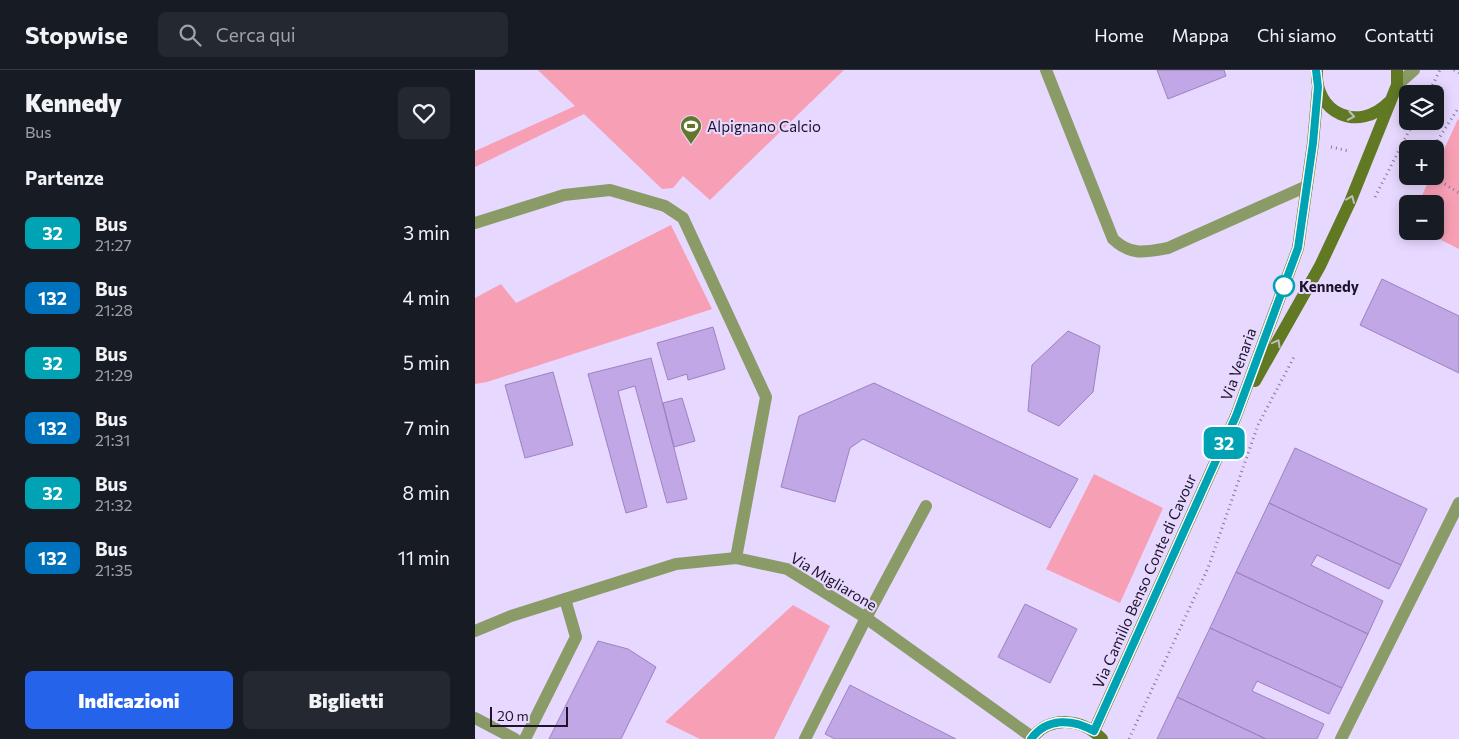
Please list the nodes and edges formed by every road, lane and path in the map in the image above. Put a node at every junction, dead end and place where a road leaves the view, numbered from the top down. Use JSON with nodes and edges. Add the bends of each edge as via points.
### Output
{"nodes":[{"id":1,"x":1046,"y":70,"type":"edge"},
{"id":2,"x":1317,"y":70,"type":"edge"},
{"id":3,"x":1397,"y":70,"type":"edge"},
{"id":4,"x":1414,"y":70,"type":"edge"},
{"id":5,"x":1440,"y":70,"type":"edge"},
{"id":6,"x":1454,"y":70,"type":"edge"},
{"id":7,"x":1459,"y":73,"type":"edge"},
{"id":8,"x":1397,"y":84,"type":"junction"},
{"id":9,"x":1432,"y":85,"type":"edge"},
{"id":10,"x":1318,"y":87,"type":"junction"},
{"id":11,"x":1391,"y":100,"type":"junction"},
{"id":12,"x":1459,"y":107,"type":"edge"},
{"id":13,"x":1409,"y":130,"type":"edge"},
{"id":14,"x":1438,"y":140,"type":"edge"},
{"id":15,"x":1313,"y":143,"type":"junction"},
{"id":16,"x":1368,"y":156,"type":"junction"},
{"id":17,"x":1444,"y":184,"type":"edge"},
{"id":18,"x":1307,"y":186,"type":"junction"},
{"id":19,"x":1459,"y":193,"type":"edge"},
{"id":20,"x":1374,"y":200,"type":"dead end"},
{"id":21,"x":475,"y":223,"type":"edge"},
{"id":22,"x":1294,"y":356,"type":"dead end"},
{"id":23,"x":1236,"y":416,"type":"junction"},
{"id":24,"x":1459,"y":503,"type":"edge"},
{"id":25,"x":926,"y":506,"type":"dead end"},
{"id":26,"x":735,"y":558,"type":"junction"},
{"id":27,"x":565,"y":599,"type":"junction"},
{"id":28,"x":866,"y":618,"type":"junction"},
{"id":29,"x":475,"y":631,"type":"edge"},
{"id":30,"x":475,"y":718,"type":"edge"},
{"id":31,"x":1098,"y":735,"type":"edge"},
{"id":32,"x":1031,"y":738,"type":"edge"},
{"id":33,"x":515,"y":739,"type":"edge"},
{"id":34,"x":525,"y":739,"type":"edge"},
{"id":35,"x":805,"y":739,"type":"edge"},
{"id":36,"x":1129,"y":739,"type":"edge"},
{"id":37,"x":1341,"y":739,"type":"edge"}],
"edges":[{"from":1,"to":18,"type":"street","via":[[1113,239],[1122,247],[1145,252],[1167,248]]},
{"from":2,"to":10,"type":"main road","name":"Via Venaria"},
{"from":3,"to":8,"type":"main road"},
{"from":4,"to":8,"type":"street"},
{"from":5,"to":9,"type":"path"},
{"from":6,"to":7,"type":"path"},
{"from":8,"to":11,"type":"main road","name":"Via Venaria"},
{"from":10,"to":11,"type":"main road","one_way":true,"via":[[1324,101],[1336,112],[1350,117],[1365,117],[1380,111]]},
{"from":10,"to":15,"type":"main road","name":"Via Venaria"},
{"from":11,"to":16,"type":"main road","name":"Via Venaria"},
{"from":12,"to":14,"type":"path"},
{"from":13,"to":20,"type":"path"},
{"from":15,"to":16,"type":"path"},
{"from":15,"to":18,"type":"main road","name":"Via Venaria"},
{"from":23,"to":16,"type":"main road","name":"Via Venaria","one_way":true,"via":[[1320,266]]},
{"from":17,"to":19,"type":"path"},
{"from":18,"to":23,"type":"main road","name":"Via Venaria","via":[[1298,248]]},
{"from":21,"to":26,"type":"street","via":[[564,195],[610,190],[665,206],[683,218],[766,397]]},
{"from":22,"to":36,"type":"path","via":[[1259,426],[1208,568]]},
{"from":23,"to":31,"type":"main road","name":"Via Camillo Benso Conte di Cavour"},
{"from":24,"to":37,"type":"street"},
{"from":25,"to":28,"type":"street"},
{"from":26,"to":27,"type":"street","name":"Via Migliarone","via":[[676,564]]},
{"from":26,"to":28,"type":"street","name":"Via Migliarone","via":[[787,568]]},
{"from":27,"to":29,"type":"street","name":"Via Migliarone"},
{"from":27,"to":34,"type":"street","via":[[576,637]]},
{"from":28,"to":32,"type":"street","name":"Via Migliarone"},
{"from":28,"to":35,"type":"street"},
{"from":30,"to":33,"type":"street"},
{"from":31,"to":32,"type":"main road","via":[[1082,724],[1069,721],[1055,722]]}]}
